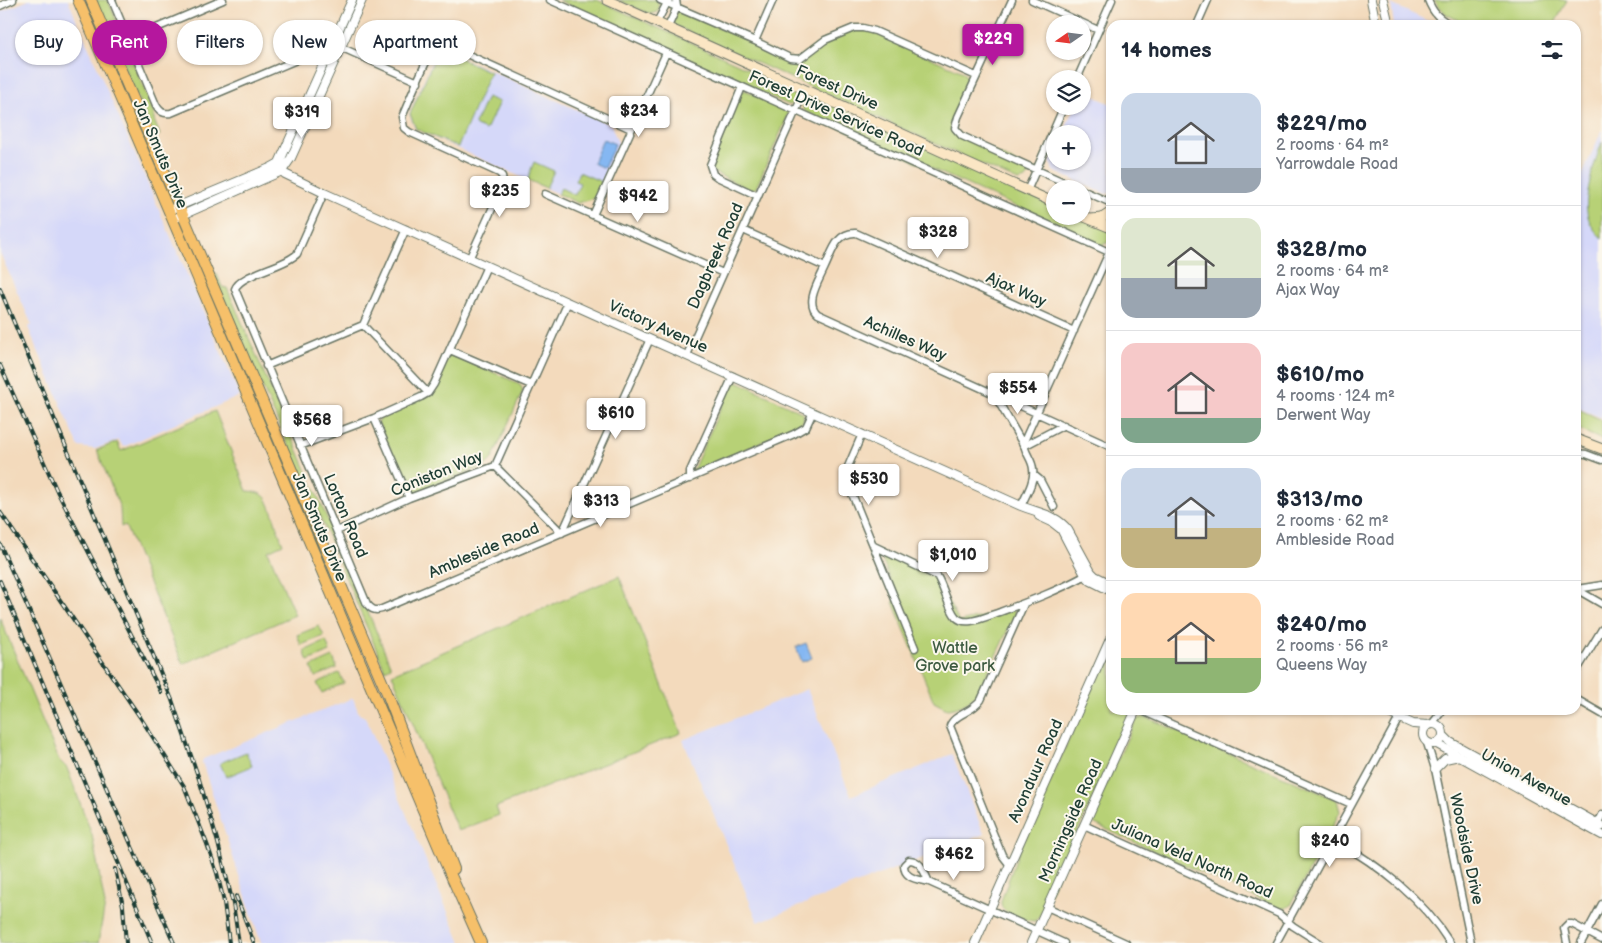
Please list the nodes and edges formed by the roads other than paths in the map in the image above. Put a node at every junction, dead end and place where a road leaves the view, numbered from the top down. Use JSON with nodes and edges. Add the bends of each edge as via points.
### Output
{"nodes":[{"id":1,"x":8,"y":0,"type":"edge"},
{"id":2,"x":13,"y":0,"type":"edge"},
{"id":3,"x":78,"y":0,"type":"edge"},
{"id":4,"x":92,"y":0,"type":"edge"},
{"id":5,"x":112,"y":0,"type":"edge"},
{"id":6,"x":223,"y":0,"type":"edge"},
{"id":7,"x":352,"y":0,"type":"edge"},
{"id":8,"x":362,"y":0,"type":"edge"},
{"id":9,"x":550,"y":0,"type":"edge"},
{"id":10,"x":607,"y":0,"type":"edge"},
{"id":11,"x":773,"y":0,"type":"edge"},
{"id":12,"x":1012,"y":0,"type":"edge"},
{"id":13,"x":1032,"y":0,"type":"edge"},
{"id":14,"x":1112,"y":0,"type":"edge"},
{"id":15,"x":1208,"y":0,"type":"edge"},
{"id":16,"x":1371,"y":0,"type":"edge"},
{"id":17,"x":1384,"y":0,"type":"edge"},
{"id":18,"x":1428,"y":0,"type":"edge"},
{"id":19,"x":666,"y":1,"type":"edge"},
{"id":20,"x":677,"y":3,"type":"edge"},
{"id":21,"x":0,"y":5,"type":"edge"},
{"id":22,"x":120,"y":20,"type":"edge"},
{"id":23,"x":1199,"y":20,"type":"edge"},
{"id":24,"x":1375,"y":20,"type":"edge"},
{"id":25,"x":1388,"y":20,"type":"edge"},
{"id":26,"x":1441,"y":20,"type":"edge"},
{"id":27,"x":345,"y":21,"type":"edge"},
{"id":28,"x":657,"y":22,"type":"junction"},
{"id":29,"x":167,"y":24,"type":"edge"},
{"id":30,"x":668,"y":27,"type":"junction"},
{"id":31,"x":1098,"y":30,"type":"junction"},
{"id":32,"x":345,"y":31,"type":"edge"},
{"id":33,"x":755,"y":41,"type":"junction"},
{"id":34,"x":345,"y":51,"type":"edge"},
{"id":35,"x":666,"y":53,"type":"junction"},
{"id":36,"x":139,"y":65,"type":"edge"},
{"id":37,"x":291,"y":65,"type":"edge"},
{"id":38,"x":327,"y":65,"type":"edge"},
{"id":39,"x":329,"y":65,"type":"edge"},
{"id":40,"x":1081,"y":70,"type":"edge"},
{"id":41,"x":976,"y":76,"type":"junction"},
{"id":42,"x":418,"y":82,"type":"junction"},
{"id":43,"x":742,"y":87,"type":"junction"},
{"id":44,"x":805,"y":90,"type":"junction"},
{"id":45,"x":797,"y":111,"type":"junction"},
{"id":46,"x":1060,"y":115,"type":"edge"},
{"id":47,"x":631,"y":129,"type":"junction"},
{"id":48,"x":291,"y":158,"type":"junction"},
{"id":49,"x":280,"y":168,"type":"junction"},
{"id":50,"x":1036,"y":170,"type":"junction"},
{"id":51,"x":294,"y":178,"type":"junction"},
{"id":52,"x":1059,"y":180,"type":"edge"},
{"id":53,"x":1027,"y":190,"type":"junction"},
{"id":54,"x":324,"y":193,"type":"junction"},
{"id":55,"x":545,"y":194,"type":"dead end"},
{"id":56,"x":1091,"y":194,"type":"edge"},
{"id":57,"x":758,"y":196,"type":"junction"},
{"id":58,"x":1046,"y":199,"type":"edge"},
{"id":59,"x":1106,"y":201,"type":"edge"},
{"id":60,"x":182,"y":210,"type":"junction"},
{"id":61,"x":170,"y":215,"type":"junction"},
{"id":62,"x":593,"y":215,"type":"junction"},
{"id":63,"x":1106,"y":215,"type":"edge"},
{"id":64,"x":1091,"y":217,"type":"edge"},
{"id":65,"x":1091,"y":219,"type":"edge"},
{"id":66,"x":1106,"y":226,"type":"edge"},
{"id":67,"x":406,"y":229,"type":"junction"},
{"id":68,"x":743,"y":230,"type":"junction"},
{"id":69,"x":1106,"y":249,"type":"edge"},
{"id":70,"x":470,"y":258,"type":"junction"},
{"id":71,"x":1106,"y":260,"type":"edge"},
{"id":72,"x":488,"y":266,"type":"junction"},
{"id":73,"x":825,"y":267,"type":"junction"},
{"id":74,"x":723,"y":273,"type":"junction"},
{"id":75,"x":568,"y":302,"type":"junction"},
{"id":76,"x":363,"y":325,"type":"junction"},
{"id":77,"x":1074,"y":331,"type":"junction"},
{"id":78,"x":650,"y":339,"type":"junction"},
{"id":79,"x":450,"y":350,"type":"junction"},
{"id":80,"x":687,"y":355,"type":"junction"},
{"id":81,"x":266,"y":366,"type":"junction"},
{"id":82,"x":733,"y":376,"type":"junction"},
{"id":83,"x":531,"y":386,"type":"junction"},
{"id":84,"x":428,"y":392,"type":"junction"},
{"id":85,"x":994,"y":394,"type":"junction"},
{"id":86,"x":813,"y":412,"type":"junction"},
{"id":87,"x":1037,"y":414,"type":"junction"},
{"id":88,"x":374,"y":418,"type":"junction"},
{"id":89,"x":1064,"y":425,"type":"junction"},
{"id":90,"x":862,"y":434,"type":"junction"},
{"id":91,"x":1581,"y":441,"type":"edge"},
{"id":92,"x":1106,"y":445,"type":"edge"},
{"id":93,"x":300,"y":446,"type":"junction"},
{"id":94,"x":1024,"y":446,"type":"junction"},
{"id":95,"x":1602,"y":449,"type":"edge"},
{"id":96,"x":1581,"y":454,"type":"edge"},
{"id":97,"x":1602,"y":460,"type":"edge"},
{"id":98,"x":494,"y":466,"type":"junction"},
{"id":99,"x":1034,"y":475,"type":"junction"},
{"id":100,"x":690,"y":478,"type":"junction"},
{"id":101,"x":409,"y":498,"type":"junction"},
{"id":102,"x":1021,"y":506,"type":"junction"},
{"id":103,"x":1054,"y":507,"type":"dead end"},
{"id":104,"x":337,"y":531,"type":"junction"},
{"id":105,"x":562,"y":533,"type":"junction"},
{"id":106,"x":874,"y":546,"type":"junction"},
{"id":107,"x":1088,"y":573,"type":"junction"},
{"id":108,"x":1106,"y":582,"type":"edge"},
{"id":109,"x":1602,"y":585,"type":"edge"},
{"id":110,"x":1106,"y":588,"type":"edge"},
{"id":111,"x":1581,"y":588,"type":"edge"},
{"id":112,"x":1581,"y":592,"type":"edge"},
{"id":113,"x":1024,"y":604,"type":"junction"},
{"id":114,"x":1602,"y":604,"type":"edge"},
{"id":115,"x":371,"y":608,"type":"joint"},
{"id":116,"x":1602,"y":629,"type":"edge"},
{"id":117,"x":915,"y":648,"type":"dead end"},
{"id":118,"x":1106,"y":648,"type":"edge"},
{"id":119,"x":1581,"y":664,"type":"edge"},
{"id":120,"x":1581,"y":703,"type":"edge"},
{"id":121,"x":1602,"y":714,"type":"edge"},
{"id":122,"x":1134,"y":715,"type":"edge"},
{"id":123,"x":1151,"y":715,"type":"edge"},
{"id":124,"x":1393,"y":715,"type":"edge"},
{"id":125,"x":1439,"y":715,"type":"edge"},
{"id":126,"x":1399,"y":718,"type":"junction"},
{"id":127,"x":1413,"y":724,"type":"junction"},
{"id":128,"x":1433,"y":725,"type":"junction"},
{"id":129,"x":1423,"y":735,"type":"junction"},
{"id":130,"x":1443,"y":735,"type":"junction"},
{"id":131,"x":1433,"y":744,"type":"junction"},
{"id":132,"x":1461,"y":753,"type":"junction"},
{"id":133,"x":1435,"y":769,"type":"junction"},
{"id":134,"x":1352,"y":804,"type":"junction"},
{"id":135,"x":1602,"y":815,"type":"edge"},
{"id":136,"x":1598,"y":824,"type":"edge"},
{"id":137,"x":1084,"y":825,"type":"junction"},
{"id":138,"x":1587,"y":827,"type":"junction"},
{"id":139,"x":1602,"y":835,"type":"edge"},
{"id":140,"x":1334,"y":839,"type":"junction"},
{"id":141,"x":1010,"y":864,"type":"junction"},
{"id":142,"x":929,"y":882,"type":"dead end"},
{"id":143,"x":463,"y":899,"type":"junction"},
{"id":144,"x":1602,"y":904,"type":"edge"},
{"id":145,"x":1047,"y":907,"type":"junction"},
{"id":146,"x":990,"y":909,"type":"junction"},
{"id":147,"x":1288,"y":921,"type":"junction"},
{"id":148,"x":1036,"y":931,"type":"junction"},
{"id":149,"x":1587,"y":931,"type":"junction"},
{"id":150,"x":1602,"y":940,"type":"edge"},
{"id":151,"x":481,"y":943,"type":"edge"},
{"id":152,"x":975,"y":943,"type":"edge"},
{"id":153,"x":1031,"y":943,"type":"edge"},
{"id":154,"x":1064,"y":943,"type":"edge"},
{"id":155,"x":1126,"y":943,"type":"edge"},
{"id":156,"x":1276,"y":943,"type":"edge"},
{"id":157,"x":1320,"y":943,"type":"edge"},
{"id":158,"x":1450,"y":943,"type":"edge"},
{"id":159,"x":1471,"y":943,"type":"edge"},
{"id":160,"x":1567,"y":943,"type":"edge"},
{"id":161,"x":1581,"y":943,"type":"edge"}],
"edges":[{"from":1,"to":21,"type":"street"},
{"from":2,"to":21,"type":"street"},
{"from":3,"to":61,"type":"main road","name":"Jan Smuts Drive"},
{"from":4,"to":60,"type":"main road","name":"Jan Smuts Drive"},
{"from":5,"to":22,"type":"street"},
{"from":6,"to":29,"type":"street"},
{"from":7,"to":27,"type":"street"},
{"from":8,"to":32,"type":"street"},
{"from":9,"to":35,"type":"street","name":"Forest Drive Service Road"},
{"from":10,"to":28,"type":"main road","name":"Forest Drive"},
{"from":11,"to":33,"type":"street"},
{"from":12,"to":41,"type":"street"},
{"from":13,"to":31,"type":"street"},
{"from":14,"to":31,"type":"street"},
{"from":15,"to":23,"type":"street"},
{"from":16,"to":24,"type":"street"},
{"from":17,"to":25,"type":"street"},
{"from":18,"to":26,"type":"street"},
{"from":19,"to":20,"type":"street","name":"Forest Drive Service Road"},
{"from":19,"to":28,"type":"street"},
{"from":20,"to":30,"type":"street"},
{"from":20,"to":33,"type":"street","name":"Forest Drive Service Road"},
{"from":28,"to":30,"type":"main road","name":"Forest Drive"},
{"from":30,"to":44,"type":"main road","name":"Forest Drive"},
{"from":31,"to":40,"type":"street"},
{"from":33,"to":41,"type":"street","name":"Forest Drive Service Road","via":[[790,58],[800,59],[834,35],[863,28]]},
{"from":34,"to":42,"type":"street"},
{"from":35,"to":43,"type":"street","name":"Forest Drive Service Road"},
{"from":35,"to":47,"type":"street"},
{"from":36,"to":37,"type":"street","via":[[156,105],[165,114]]},
{"from":38,"to":49,"type":"street"},
{"from":39,"to":48,"type":"street"},
{"from":41,"to":50,"type":"street","via":[[955,128],[962,136]]},
{"from":42,"to":47,"type":"street","via":[[432,52],[442,45],[448,46]]},
{"from":42,"to":70,"type":"street","via":[[402,117],[404,128],[499,173],[503,180]]},
{"from":43,"to":45,"type":"street","name":"Forest Drive Service Road"},
{"from":43,"to":57,"type":"street","name":"Dagbreek Road","via":[[710,165],[717,177]]},
{"from":44,"to":45,"type":"street","name":"Dagbreek Road"},
{"from":44,"to":53,"type":"main road","name":"Forest Drive"},
{"from":45,"to":57,"type":"street","name":"Dagbreek Road"},
{"from":45,"to":69,"type":"street","name":"Forest Drive Service Road"},
{"from":46,"to":50,"type":"street"},
{"from":47,"to":62,"type":"street"},
{"from":48,"to":49,"type":"street"},
{"from":48,"to":51,"type":"street","via":[[290,170]]},
{"from":49,"to":51,"type":"street","name":"Victory Avenue"},
{"from":49,"to":60,"type":"street"},
{"from":50,"to":52,"type":"street"},
{"from":50,"to":53,"type":"street"},
{"from":51,"to":54,"type":"street","name":"Victory Avenue"},
{"from":53,"to":58,"type":"main road","name":"Forest Drive"},
{"from":54,"to":67,"type":"street","name":"Victory Avenue"},
{"from":54,"to":81,"type":"street","name":"Lorton Road","via":[[297,254],[240,281],[235,288]]},
{"from":55,"to":62,"type":"street"},
{"from":56,"to":59,"type":"street"},
{"from":57,"to":68,"type":"street","name":"Dagbreek Road"},
{"from":60,"to":61,"type":"street"},
{"from":60,"to":143,"type":"main road","name":"Jan Smuts Drive","via":[[394,709]]},
{"from":61,"to":143,"type":"main road","name":"Jan Smuts Drive","via":[[444,862]]},
{"from":62,"to":74,"type":"street"},
{"from":63,"to":64,"type":"main road"},
{"from":65,"to":66,"type":"main road"},
{"from":67,"to":70,"type":"street","name":"Victory Avenue"},
{"from":67,"to":76,"type":"street"},
{"from":68,"to":73,"type":"street"},
{"from":68,"to":74,"type":"street","name":"Dagbreek Road"},
{"from":70,"to":72,"type":"street","name":"Victory Avenue"},
{"from":71,"to":77,"type":"street"},
{"from":72,"to":75,"type":"street","name":"Victory Avenue"},
{"from":72,"to":79,"type":"street"},
{"from":73,"to":77,"type":"street","name":"Ajax Way","via":[[838,239],[849,233],[856,234]]},
{"from":73,"to":85,"type":"street","name":"Achilles Way","via":[[811,302],[814,311]]},
{"from":74,"to":80,"type":"street","name":"Dagbreek Road"},
{"from":75,"to":78,"type":"street","name":"Victory Avenue"},
{"from":75,"to":83,"type":"street","name":"Coniston Way"},
{"from":76,"to":81,"type":"street"},
{"from":76,"to":84,"type":"street"},
{"from":77,"to":87,"type":"street"},
{"from":78,"to":80,"type":"street","name":"Victory Avenue"},
{"from":78,"to":105,"type":"street"},
{"from":79,"to":83,"type":"street"},
{"from":79,"to":84,"type":"street"},
{"from":80,"to":82,"type":"street","name":"Victory Avenue"},
{"from":81,"to":93,"type":"street","name":"Lorton Road"},
{"from":82,"to":86,"type":"street","name":"Victory Avenue"},
{"from":82,"to":100,"type":"street","via":[[690,471]]},
{"from":83,"to":98,"type":"street","name":"Coniston Way"},
{"from":84,"to":88,"type":"street"},
{"from":85,"to":87,"type":"street","name":"Achilles Way"},
{"from":85,"to":94,"type":"street"},
{"from":86,"to":90,"type":"street","name":"Victory Avenue"},
{"from":86,"to":100,"type":"street","name":"Ambleside Road","via":[[806,427],[800,431]]},
{"from":87,"to":89,"type":"street","name":"Achilles Way"},
{"from":87,"to":94,"type":"street"},
{"from":88,"to":93,"type":"street"},
{"from":88,"to":101,"type":"street"},
{"from":89,"to":92,"type":"street","name":"Achilles Way"},
{"from":89,"to":94,"type":"street"},
{"from":90,"to":102,"type":"street","name":"Victory Avenue"},
{"from":90,"to":106,"type":"street","via":[[849,461],[846,476]]},
{"from":91,"to":95,"type":"main road"},
{"from":93,"to":104,"type":"street","name":"Lorton Road"},
{"from":94,"to":99,"type":"street"},
{"from":96,"to":97,"type":"street"},
{"from":98,"to":101,"type":"street","name":"Coniston Way"},
{"from":98,"to":105,"type":"street"},
{"from":99,"to":102,"type":"street"},
{"from":99,"to":103,"type":"street"},
{"from":100,"to":105,"type":"street","name":"Ambleside Road"},
{"from":101,"to":104,"type":"street","name":"Coniston Way"},
{"from":102,"to":107,"type":"street","name":"Victory Avenue","via":[[1052,516],[1064,524]]},
{"from":104,"to":115,"type":"street","name":"Lorton Road"},
{"from":105,"to":115,"type":"street","name":"Ambleside Road","via":[[382,609]]},
{"from":106,"to":113,"type":"street","via":[[937,576],[952,610],[964,622]]},
{"from":106,"to":117,"type":"street"},
{"from":107,"to":108,"type":"street","name":"Victory Avenue"},
{"from":107,"to":110,"type":"street","name":"Victory Avenue","via":[[1091,581]]},
{"from":107,"to":113,"type":"street"},
{"from":109,"to":111,"type":"street"},
{"from":112,"to":114,"type":"street"},
{"from":113,"to":141,"type":"street","via":[[977,707],[955,718],[950,726],[1002,855]]},
{"from":116,"to":119,"type":"street"},
{"from":118,"to":141,"type":"street","name":"Avonduur Road"},
{"from":120,"to":121,"type":"street"},
{"from":122,"to":137,"type":"street","name":"Morningside Road"},
{"from":123,"to":134,"type":"street"},
{"from":124,"to":126,"type":"street"},
{"from":125,"to":128,"type":"street"},
{"from":126,"to":127,"type":"street"},
{"from":126,"to":134,"type":"street"},
{"from":127,"to":128,"type":"street"},
{"from":127,"to":129,"type":"street"},
{"from":128,"to":129,"type":"street","via":[[1425,728]]},
{"from":128,"to":130,"type":"street","via":[[1442,729]]},
{"from":129,"to":131,"type":"street"},
{"from":130,"to":131,"type":"street"},
{"from":130,"to":132,"type":"street","name":"Union Avenue"},
{"from":131,"to":132,"type":"street","name":"Union Avenue"},
{"from":131,"to":133,"type":"street","name":"Woodside Drive"},
{"from":132,"to":133,"type":"street","via":[[1445,759]]},
{"from":132,"to":136,"type":"street","name":"Union Avenue"},
{"from":132,"to":138,"type":"street","name":"Union Avenue"},
{"from":133,"to":159,"type":"street","name":"Woodside Drive"},
{"from":134,"to":140,"type":"street"},
{"from":135,"to":136,"type":"street"},
{"from":136,"to":138,"type":"street"},
{"from":137,"to":145,"type":"street","name":"Morningside Road"},
{"from":137,"to":147,"type":"street","name":"Juliana Veld North Road","via":[[1279,914]]},
{"from":138,"to":139,"type":"street","name":"Union Avenue"},
{"from":140,"to":147,"type":"street"},
{"from":140,"to":158,"type":"street","via":[[1403,886],[1436,922]]},
{"from":141,"to":146,"type":"street","name":"Avonduur Road"},
{"from":142,"to":146,"type":"street"},
{"from":143,"to":151,"type":"main road","name":"Jan Smuts Drive"},
{"from":144,"to":149,"type":"street"},
{"from":145,"to":148,"type":"street","name":"Morningside Road"},
{"from":145,"to":155,"type":"street"},
{"from":146,"to":148,"type":"street"},
{"from":146,"to":152,"type":"street","name":"Avonduur Road"},
{"from":147,"to":156,"type":"street"},
{"from":147,"to":157,"type":"street","name":"Juliana Veld North Road"},
{"from":148,"to":153,"type":"street","name":"Morningside Road"},
{"from":148,"to":154,"type":"street"},
{"from":149,"to":150,"type":"street"},
{"from":149,"to":160,"type":"street","via":[[1568,924],[1564,930]]},
{"from":149,"to":161,"type":"street"}]}
